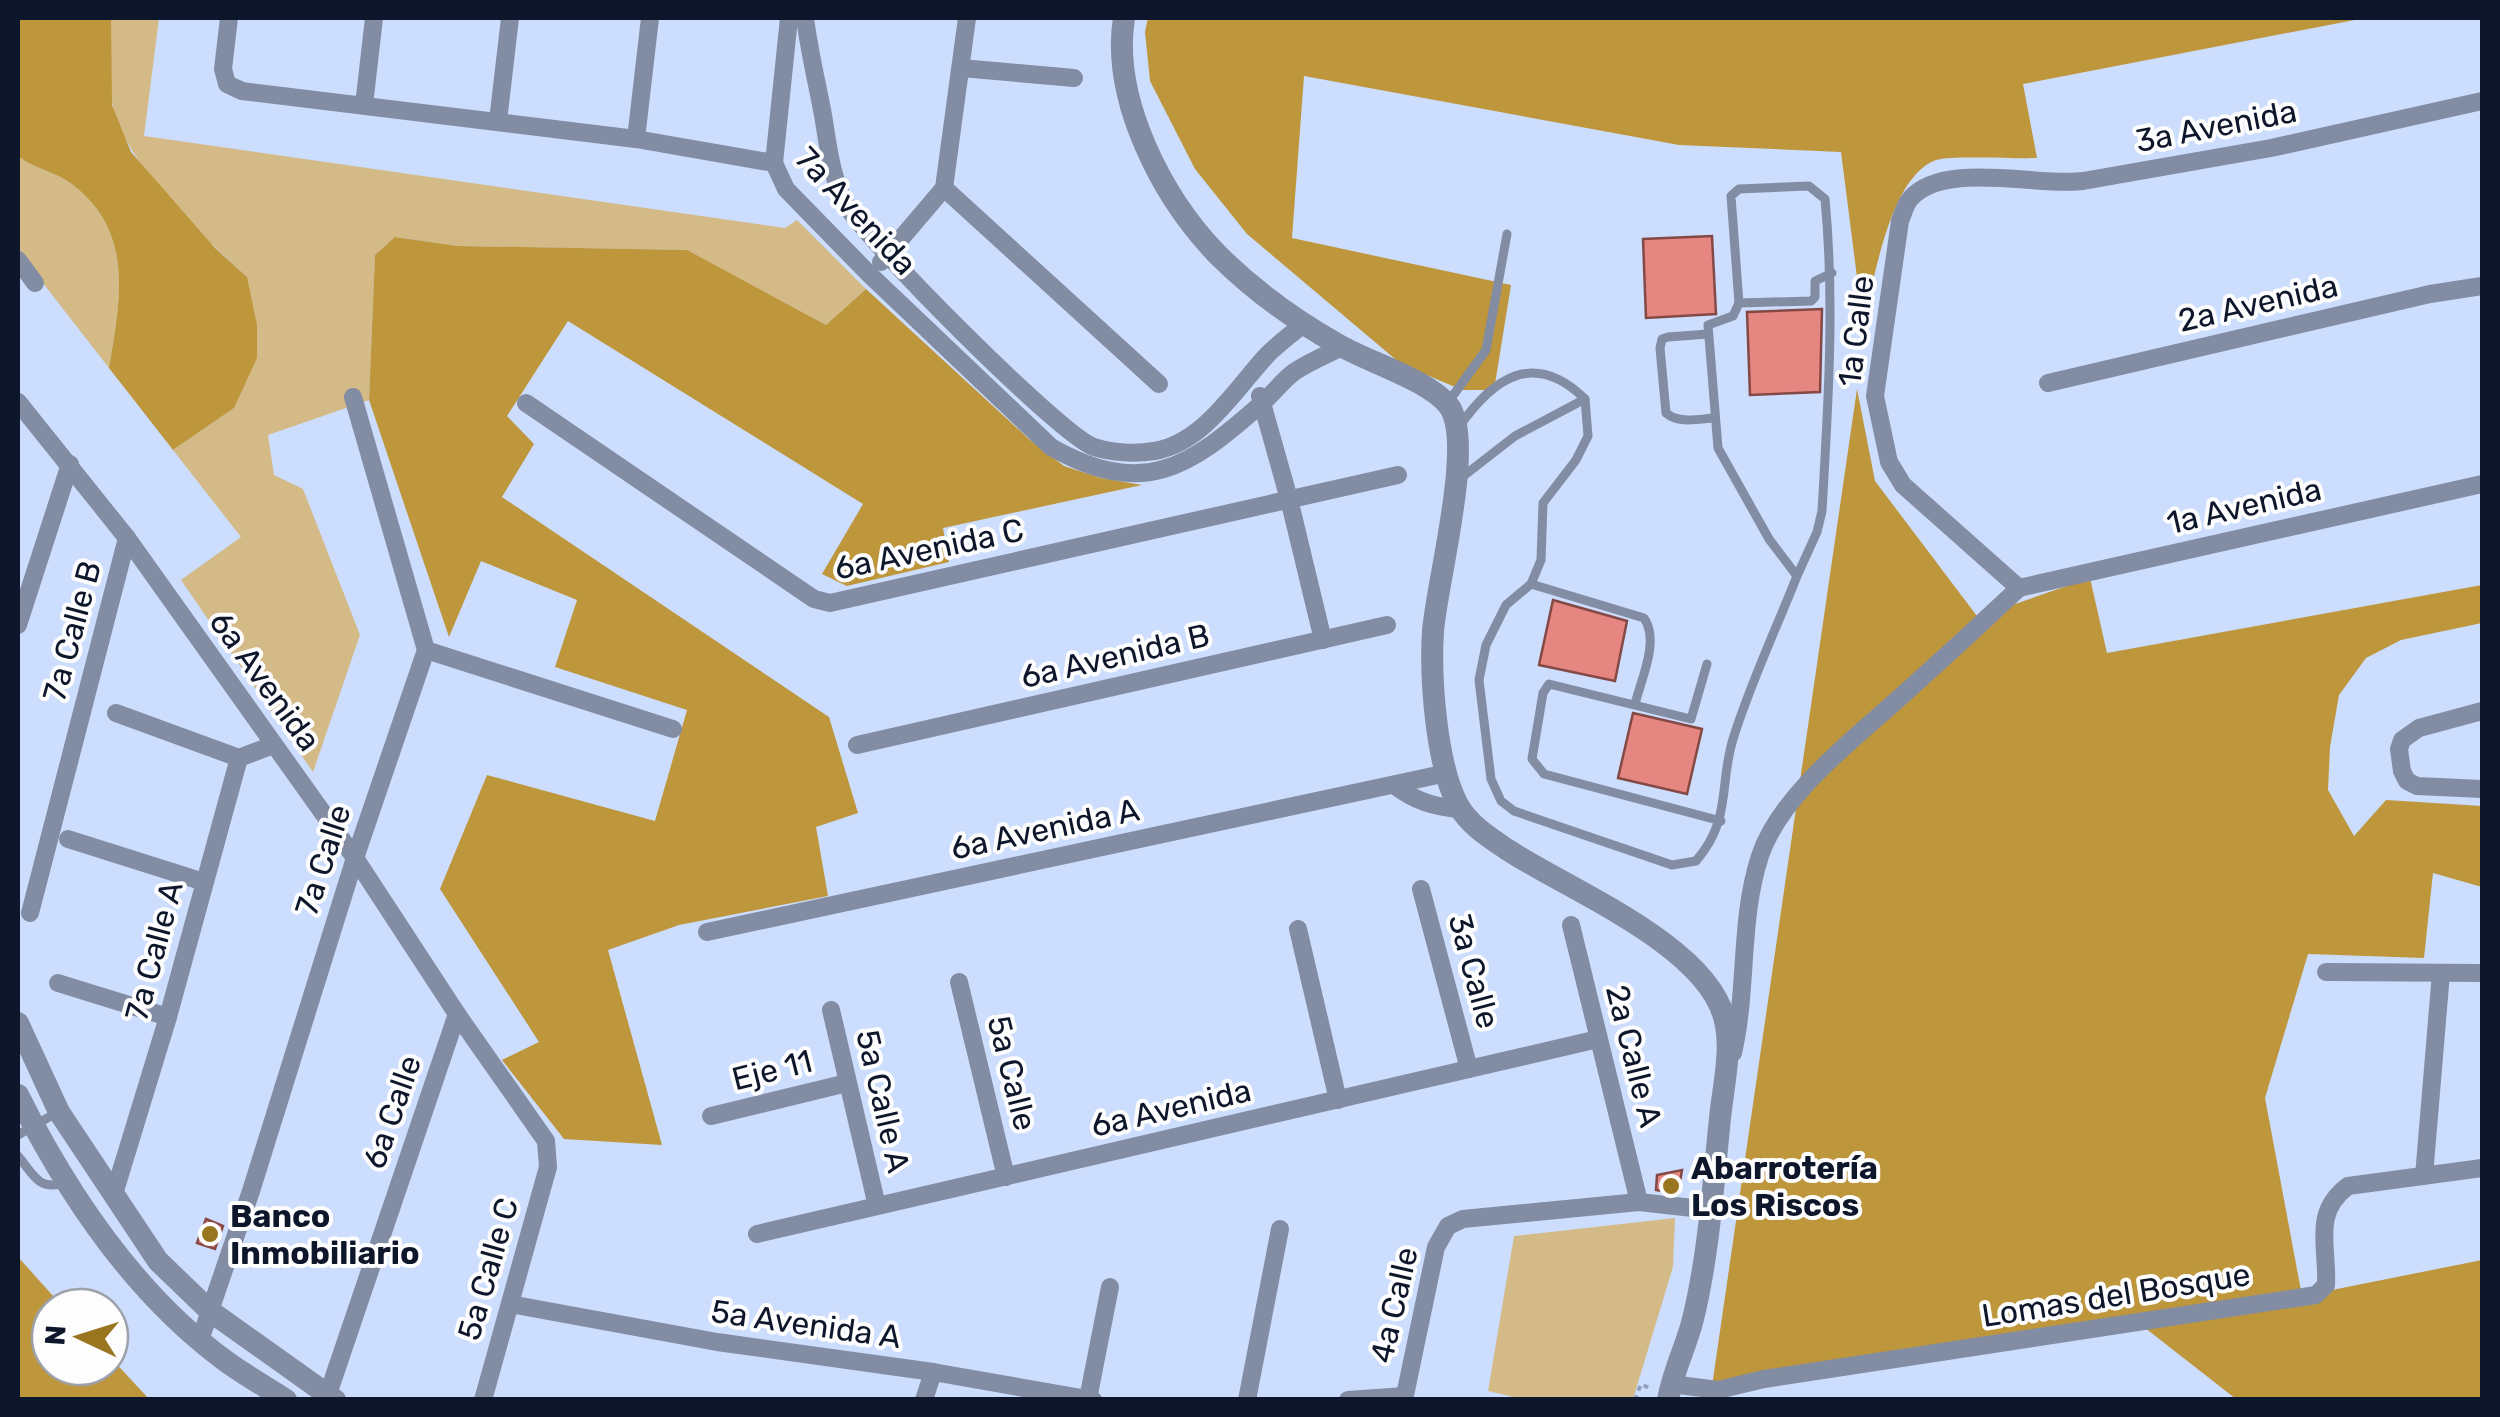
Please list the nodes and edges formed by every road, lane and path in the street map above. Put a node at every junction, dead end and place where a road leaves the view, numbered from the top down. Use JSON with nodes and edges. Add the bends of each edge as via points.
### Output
{"nodes":[{"id":1,"x":229,"y":18,"type":"edge"},
{"id":2,"x":374,"y":18,"type":"edge"},
{"id":3,"x":510,"y":18,"type":"edge"},
{"id":4,"x":650,"y":18,"type":"edge"},
{"id":5,"x":790,"y":18,"type":"edge"},
{"id":6,"x":806,"y":18,"type":"edge"},
{"id":7,"x":967,"y":18,"type":"edge"},
{"id":8,"x":1124,"y":18,"type":"edge"},
{"id":9,"x":961,"y":68,"type":"junction"},
{"id":10,"x":1074,"y":78,"type":"dead end"},
{"id":11,"x":2482,"y":100,"type":"edge"},
{"id":12,"x":364,"y":104,"type":"junction"},
{"id":13,"x":498,"y":121,"type":"junction"},
{"id":14,"x":636,"y":139,"type":"junction"},
{"id":15,"x":774,"y":163,"type":"junction"},
{"id":16,"x":1958,"y":178,"type":"joint"},
{"id":17,"x":944,"y":188,"type":"junction"},
{"id":18,"x":1506,"y":234,"type":"dead end"},
{"id":19,"x":888,"y":256,"type":"junction"},
{"id":20,"x":18,"y":260,"type":"edge"},
{"id":21,"x":1832,"y":273,"type":"junction"},
{"id":22,"x":870,"y":274,"type":"junction"},
{"id":23,"x":35,"y":284,"type":"dead end"},
{"id":24,"x":2482,"y":286,"type":"edge"},
{"id":25,"x":1739,"y":302,"type":"junction"},
{"id":26,"x":1303,"y":324,"type":"junction"},
{"id":27,"x":1708,"y":334,"type":"junction"},
{"id":28,"x":1342,"y":347,"type":"junction"},
{"id":29,"x":999,"y":366,"type":"junction"},
{"id":30,"x":1248,"y":380,"type":"junction"},
{"id":31,"x":983,"y":383,"type":"junction"},
{"id":32,"x":2048,"y":383,"type":"dead end"},
{"id":33,"x":1159,"y":384,"type":"dead end"},
{"id":34,"x":353,"y":398,"type":"dead end"},
{"id":35,"x":1585,"y":399,"type":"junction"},
{"id":36,"x":18,"y":402,"type":"edge"},
{"id":37,"x":1264,"y":402,"type":"junction"},
{"id":38,"x":526,"y":403,"type":"dead end"},
{"id":39,"x":1447,"y":403,"type":"junction"},
{"id":40,"x":1714,"y":418,"type":"junction"},
{"id":41,"x":1458,"y":429,"type":"junction"},
{"id":42,"x":70,"y":464,"type":"junction"},
{"id":43,"x":1398,"y":475,"type":"dead end"},
{"id":44,"x":1457,"y":482,"type":"junction"},
{"id":45,"x":2482,"y":484,"type":"edge"},
{"id":46,"x":1289,"y":498,"type":"junction"},
{"id":47,"x":127,"y":538,"type":"junction"},
{"id":48,"x":1798,"y":576,"type":"junction"},
{"id":49,"x":1531,"y":584,"type":"junction"},
{"id":50,"x":2019,"y":588,"type":"junction"},
{"id":51,"x":18,"y":625,"type":"edge"},
{"id":52,"x":1387,"y":625,"type":"dead end"},
{"id":53,"x":1323,"y":640,"type":"junction"},
{"id":54,"x":426,"y":650,"type":"junction"},
{"id":55,"x":1707,"y":664,"type":"dead end"},
{"id":56,"x":1634,"y":704,"type":"junction"},
{"id":57,"x":2482,"y":711,"type":"edge"},
{"id":58,"x":116,"y":713,"type":"dead end"},
{"id":59,"x":673,"y":729,"type":"dead end"},
{"id":60,"x":273,"y":745,"type":"junction"},
{"id":61,"x":856,"y":745,"type":"dead end"},
{"id":62,"x":238,"y":758,"type":"junction"},
{"id":63,"x":1447,"y":773,"type":"junction"},
{"id":64,"x":1394,"y":785,"type":"junction"},
{"id":65,"x":2482,"y":788,"type":"edge"},
{"id":66,"x":1460,"y":810,"type":"junction"},
{"id":67,"x":1720,"y":821,"type":"junction"},
{"id":68,"x":68,"y":839,"type":"dead end"},
{"id":69,"x":355,"y":858,"type":"junction"},
{"id":70,"x":204,"y":882,"type":"junction"},
{"id":71,"x":1421,"y":889,"type":"dead end"},
{"id":72,"x":30,"y":913,"type":"dead end"},
{"id":73,"x":1572,"y":926,"type":"dead end"},
{"id":74,"x":1298,"y":929,"type":"dead end"},
{"id":75,"x":708,"y":932,"type":"dead end"},
{"id":76,"x":2326,"y":972,"type":"dead end"},
{"id":77,"x":2441,"y":973,"type":"junction"},
{"id":78,"x":2482,"y":973,"type":"edge"},
{"id":79,"x":58,"y":982,"type":"dead end"},
{"id":80,"x":959,"y":982,"type":"dead end"},
{"id":81,"x":831,"y":1010,"type":"dead end"},
{"id":82,"x":457,"y":1014,"type":"junction"},
{"id":83,"x":168,"y":1018,"type":"junction"},
{"id":84,"x":18,"y":1023,"type":"edge"},
{"id":85,"x":1598,"y":1040,"type":"junction"},
{"id":86,"x":1469,"y":1070,"type":"junction"},
{"id":87,"x":847,"y":1083,"type":"junction"},
{"id":88,"x":18,"y":1095,"type":"edge"},
{"id":89,"x":1338,"y":1100,"type":"junction"},
{"id":90,"x":1721,"y":1109,"type":"junction"},
{"id":91,"x":58,"y":1112,"type":"junction"},
{"id":92,"x":711,"y":1116,"type":"dead end"},
{"id":93,"x":25,"y":1130,"type":"edge"},
{"id":94,"x":548,"y":1154,"type":"joint"},
{"id":95,"x":18,"y":1156,"type":"edge"},
{"id":96,"x":2482,"y":1168,"type":"edge"},
{"id":97,"x":2424,"y":1176,"type":"junction"},
{"id":98,"x":1006,"y":1177,"type":"junction"},
{"id":99,"x":67,"y":1183,"type":"junction"},
{"id":100,"x":114,"y":1194,"type":"junction"},
{"id":101,"x":1639,"y":1202,"type":"junction"},
{"id":102,"x":877,"y":1206,"type":"junction"},
{"id":103,"x":1711,"y":1210,"type":"junction"},
{"id":104,"x":1280,"y":1229,"type":"dead end"},
{"id":105,"x":758,"y":1234,"type":"dead end"},
{"id":106,"x":1110,"y":1287,"type":"dead end"},
{"id":107,"x":510,"y":1304,"type":"junction"},
{"id":108,"x":210,"y":1311,"type":"junction"},
{"id":109,"x":200,"y":1340,"type":"junction"},
{"id":110,"x":933,"y":1372,"type":"junction"},
{"id":111,"x":1660,"y":1392,"type":"edge"},
{"id":112,"x":1713,"y":1395,"type":"edge"},
{"id":113,"x":329,"y":1398,"type":"edge"},
{"id":114,"x":1405,"y":1398,"type":"edge"},
{"id":115,"x":1091,"y":1399,"type":"edge"},
{"id":116,"x":286,"y":1400,"type":"edge"},
{"id":117,"x":483,"y":1400,"type":"edge"},
{"id":118,"x":924,"y":1400,"type":"edge"},
{"id":119,"x":1247,"y":1400,"type":"edge"},
{"id":120,"x":1348,"y":1400,"type":"edge"},
{"id":121,"x":1635,"y":1400,"type":"edge"}],
"edges":[{"from":1,"to":12,"type":"street","name":"7a Avenida","via":[[222,70],[228,84]]},
{"from":2,"to":12,"type":"street"},
{"from":3,"to":13,"type":"street"},
{"from":4,"to":14,"type":"street"},
{"from":5,"to":15,"type":"street"},
{"from":6,"to":19,"type":"street","name":"7a Avenida","via":[[834,178],[864,232]]},
{"from":7,"to":9,"type":"street"},
{"from":8,"to":26,"type":"street","via":[[1124,74],[1161,180],[1217,253]]},
{"from":9,"to":10,"type":"street"},
{"from":9,"to":17,"type":"street"},
{"from":11,"to":16,"type":"street","name":"3a Avenida","via":[[2082,181]]},
{"from":12,"to":13,"type":"street","name":"7a Avenida"},
{"from":13,"to":14,"type":"street","name":"7a Avenida"},
{"from":14,"to":15,"type":"street","name":"7a Avenida"},
{"from":15,"to":22,"type":"street","name":"7a Avenida","via":[[786,189]]},
{"from":16,"to":50,"type":"street","name":"1a Calle","via":[[1924,188],[1908,200],[1900,221],[1875,396],[1889,462],[1902,485]]},
{"from":17,"to":19,"type":"street"},
{"from":17,"to":33,"type":"street"},
{"from":18,"to":39,"type":"lane","via":[[1486,350]]},
{"from":19,"to":22,"type":"street"},
{"from":19,"to":29,"type":"street","name":"7a Avenida"},
{"from":20,"to":23,"type":"street"},
{"from":21,"to":25,"type":"lane","via":[[1815,280],[1815,297],[1804,303]]},
{"from":21,"to":25,"type":"lane","via":[[1820,193],[1809,186],[1739,189],[1730,210]]},
{"from":21,"to":48,"type":"lane","via":[[1822,511]]},
{"from":22,"to":31,"type":"street","name":"7a Avenida"},
{"from":24,"to":32,"type":"street","name":"2a Avenida"},
{"from":25,"to":27,"type":"lane","via":[[1733,316],[1708,325]]},
{"from":26,"to":28,"type":"street"},
{"from":26,"to":30,"type":"street","name":"7a Avenida"},
{"from":27,"to":40,"type":"lane"},
{"from":27,"to":40,"type":"lane","via":[[1668,337],[1660,348],[1666,412],[1683,420]]},
{"from":28,"to":37,"type":"street","name":"7a Avenida","via":[[1292,374]]},
{"from":28,"to":39,"type":"street"},
{"from":29,"to":30,"type":"street","name":"7a Avenida","via":[[1063,428],[1092,447],[1128,452],[1178,444]]},
{"from":29,"to":31,"type":"street"},
{"from":30,"to":37,"type":"street"},
{"from":31,"to":37,"type":"street","name":"7a Avenida","via":[[1051,447],[1122,474],[1187,462]]},
{"from":34,"to":54,"type":"street"},
{"from":35,"to":41,"type":"lane","via":[[1567,382],[1522,373],[1480,396]]},
{"from":35,"to":44,"type":"lane","via":[[1515,436]]},
{"from":35,"to":49,"type":"lane","via":[[1588,436],[1543,503],[1542,560]]},
{"from":36,"to":42,"type":"street","name":"6a Avenida"},
{"from":37,"to":46,"type":"street"},
{"from":38,"to":46,"type":"street","name":"6a Avenida C","via":[[830,604]]},
{"from":39,"to":41,"type":"street"},
{"from":40,"to":48,"type":"lane","via":[[1718,448],[1769,540]]},
{"from":41,"to":44,"type":"street"},
{"from":42,"to":47,"type":"street","name":"6a Avenida"},
{"from":42,"to":51,"type":"street"},
{"from":43,"to":46,"type":"street","name":"6a Avenida C"},
{"from":44,"to":63,"type":"street","via":[[1433,633]]},
{"from":45,"to":50,"type":"street","name":"1a Avenida"},
{"from":46,"to":53,"type":"street"},
{"from":47,"to":60,"type":"street","name":"6a Avenida"},
{"from":47,"to":72,"type":"street","name":"7a Calle B"},
{"from":48,"to":67,"type":"lane","via":[[1732,740]]},
{"from":49,"to":56,"type":"lane","via":[[1644,618],[1652,638]]},
{"from":49,"to":67,"type":"lane","via":[[1506,605],[1486,644],[1479,680],[1490,779],[1501,801],[1672,864],[1696,861]]},
{"from":50,"to":90,"type":"street","via":[[1823,768],[1782,815],[1761,852],[1748,898],[1742,1014]]},
{"from":52,"to":53,"type":"street","name":"6a Avenida B"},
{"from":53,"to":61,"type":"street","name":"6a Avenida B"},
{"from":54,"to":59,"type":"street"},
{"from":54,"to":69,"type":"street","name":"7a Calle"},
{"from":55,"to":56,"type":"lane","via":[[1691,719]]},
{"from":56,"to":67,"type":"lane","via":[[1549,684],[1532,759],[1544,774]]},
{"from":57,"to":65,"type":"street","via":[[2420,728],[2399,749],[2402,771],[2417,786]]},
{"from":58,"to":62,"type":"street"},
{"from":60,"to":62,"type":"street"},
{"from":60,"to":69,"type":"street","name":"6a Avenida"},
{"from":62,"to":70,"type":"street","name":"7a Calle A"},
{"from":63,"to":64,"type":"street","name":"6a Avenida A"},
{"from":63,"to":66,"type":"street"},
{"from":64,"to":66,"type":"street","via":[[1435,807]]},
{"from":64,"to":75,"type":"street","name":"6a Avenida A"},
{"from":66,"to":90,"type":"street","via":[[1485,835],[1689,963],[1724,1013]]},
{"from":68,"to":70,"type":"street"},
{"from":69,"to":82,"type":"street","name":"6a Avenida"},
{"from":69,"to":108,"type":"street","name":"7a Calle"},
{"from":70,"to":83,"type":"street","name":"7a Calle A"},
{"from":71,"to":86,"type":"street","name":"3a Calle"},
{"from":73,"to":85,"type":"street","name":"2a Calle A"},
{"from":74,"to":89,"type":"street"},
{"from":76,"to":77,"type":"street"},
{"from":77,"to":78,"type":"street"},
{"from":77,"to":97,"type":"street"},
{"from":79,"to":83,"type":"street"},
{"from":80,"to":98,"type":"street","name":"5a Calle"},
{"from":81,"to":87,"type":"street","name":"5a Calle A"},
{"from":82,"to":94,"type":"street","name":"6a Avenida","via":[[546,1141]]},
{"from":82,"to":113,"type":"street","name":"6a Calle"},
{"from":83,"to":100,"type":"street","name":"7a Calle A"},
{"from":84,"to":91,"type":"street"},
{"from":85,"to":86,"type":"street","name":"6a Avenida"},
{"from":85,"to":101,"type":"street","name":"2a Calle A"},
{"from":86,"to":89,"type":"street","name":"6a Avenida"},
{"from":87,"to":92,"type":"street","name":"Eje 11"},
{"from":87,"to":102,"type":"street","name":"5a Calle A"},
{"from":88,"to":93,"type":"street"},
{"from":89,"to":98,"type":"street","name":"6a Avenida"},
{"from":90,"to":103,"type":"street"},
{"from":91,"to":93,"type":"lane"},
{"from":91,"to":100,"type":"street"},
{"from":93,"to":99,"type":"street"},
{"from":94,"to":107,"type":"street","name":"5a Calle C"},
{"from":95,"to":99,"type":"lane","via":[[42,1185]]},
{"from":96,"to":97,"type":"street","name":"Lomas del Bosque"},
{"from":97,"to":112,"type":"street","name":"Lomas del Bosque","via":[[2348,1186],[2333,1198],[2324,1217],[2326,1284],[2316,1295],[1764,1379]]},
{"from":98,"to":102,"type":"street","name":"6a Avenida"},
{"from":99,"to":109,"type":"street","via":[[136,1276]]},
{"from":100,"to":108,"type":"street","via":[[158,1261]]},
{"from":101,"to":103,"type":"street"},
{"from":101,"to":114,"type":"street","name":"4a Calle","via":[[1463,1218],[1448,1226],[1436,1247]]},
{"from":102,"to":105,"type":"street","name":"6a Avenida"},
{"from":103,"to":111,"type":"street","via":[[1696,1309]]},
{"from":104,"to":119,"type":"street"},
{"from":106,"to":115,"type":"street"},
{"from":107,"to":110,"type":"street","name":"5a Avenida A"},
{"from":107,"to":117,"type":"street","name":"5a Calle C"},
{"from":108,"to":109,"type":"street","name":"7a Calle"},
{"from":108,"to":113,"type":"street"},
{"from":109,"to":116,"type":"street"},
{"from":110,"to":115,"type":"street","name":"5a Avenida A"},
{"from":110,"to":118,"type":"street"},
{"from":111,"to":112,"type":"street","name":"Lomas del Bosque"},
{"from":111,"to":121,"type":"path"},
{"from":114,"to":120,"type":"street"}]}
